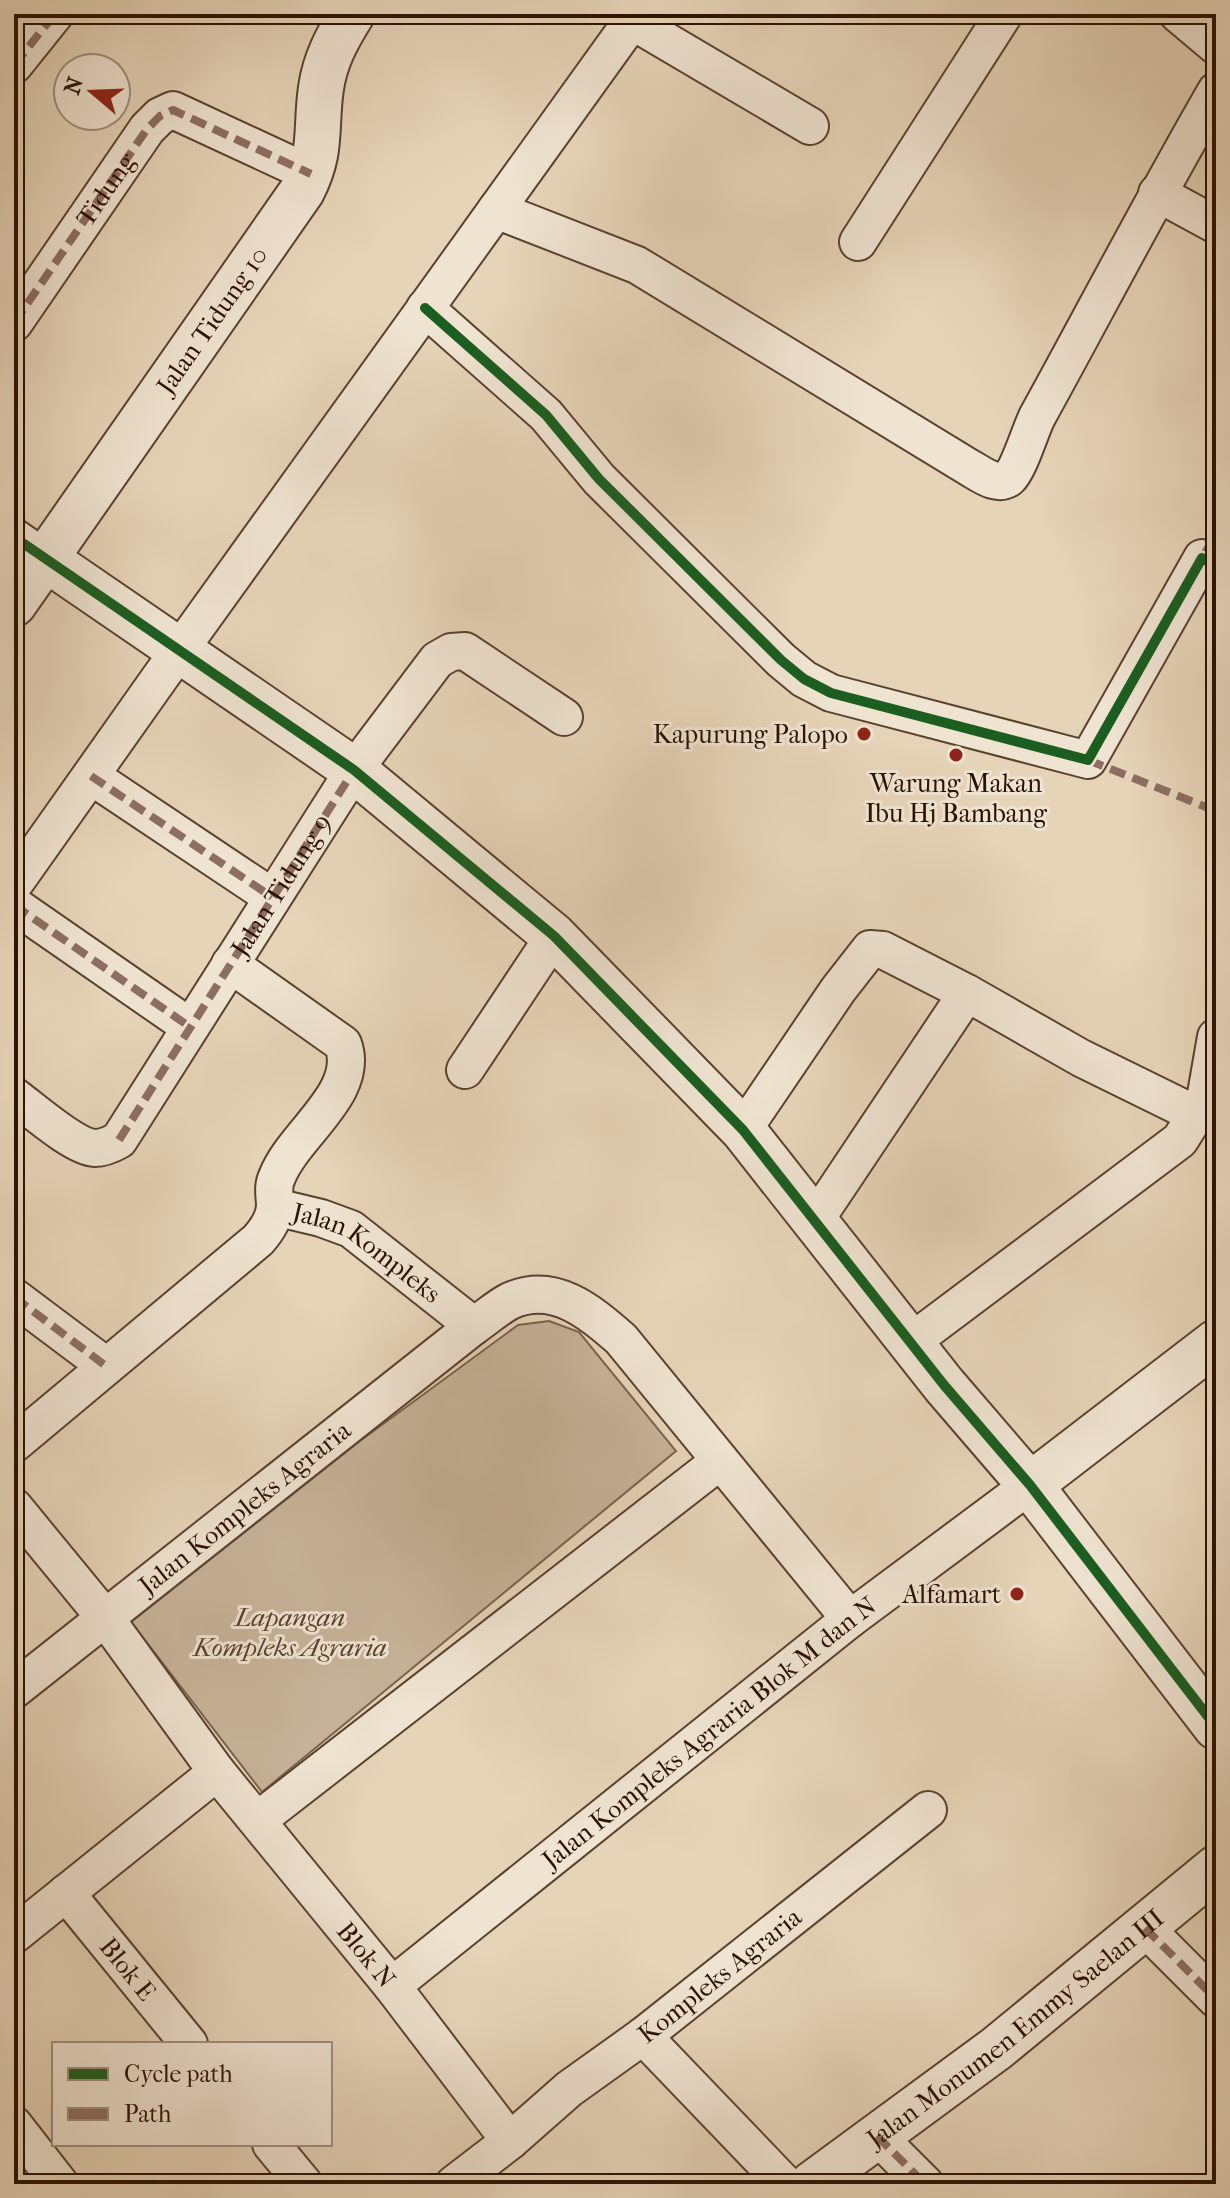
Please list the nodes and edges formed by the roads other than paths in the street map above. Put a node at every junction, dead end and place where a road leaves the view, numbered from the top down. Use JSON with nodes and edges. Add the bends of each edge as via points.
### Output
{"nodes":[{"id":1,"x":55,"y":14,"type":"edge"},
{"id":2,"x":352,"y":14,"type":"edge"},
{"id":3,"x":1004,"y":14,"type":"edge"},
{"id":4,"x":1178,"y":14,"type":"edge"},
{"id":5,"x":635,"y":18,"type":"edge"},
{"id":6,"x":1216,"y":46,"type":"edge"},
{"id":7,"x":14,"y":65,"type":"edge"},
{"id":8,"x":1216,"y":91,"type":"edge"},
{"id":9,"x":810,"y":126,"type":"dead end"},
{"id":10,"x":311,"y":174,"type":"junction"},
{"id":11,"x":1157,"y":193,"type":"junction"},
{"id":12,"x":496,"y":210,"type":"junction"},
{"id":13,"x":1216,"y":225,"type":"edge"},
{"id":14,"x":858,"y":242,"type":"dead end"},
{"id":15,"x":425,"y":308,"type":"junction"},
{"id":16,"x":14,"y":323,"type":"edge"},
{"id":17,"x":30,"y":548,"type":"edge"},
{"id":18,"x":1216,"y":566,"type":"edge"},
{"id":19,"x":14,"y":604,"type":"edge"},
{"id":20,"x":179,"y":650,"type":"junction"},
{"id":21,"x":564,"y":717,"type":"dead end"},
{"id":22,"x":354,"y":770,"type":"junction"},
{"id":23,"x":91,"y":776,"type":"junction"},
{"id":24,"x":14,"y":884,"type":"edge"},
{"id":25,"x":272,"y":897,"type":"junction"},
{"id":26,"x":14,"y":905,"type":"edge"},
{"id":27,"x":554,"y":936,"type":"junction"},
{"id":28,"x":230,"y":964,"type":"junction"},
{"id":29,"x":967,"y":993,"type":"junction"},
{"id":30,"x":190,"y":1027,"type":"junction"},
{"id":31,"x":1216,"y":1037,"type":"edge"},
{"id":32,"x":465,"y":1070,"type":"dead end"},
{"id":33,"x":14,"y":1096,"type":"edge"},
{"id":34,"x":1197,"y":1115,"type":"junction"},
{"id":35,"x":743,"y":1130,"type":"junction"},
{"id":36,"x":275,"y":1207,"type":"junction"},
{"id":37,"x":816,"y":1219,"type":"junction"},
{"id":38,"x":14,"y":1297,"type":"edge"},
{"id":39,"x":474,"y":1326,"type":"junction"},
{"id":40,"x":911,"y":1342,"type":"junction"},
{"id":41,"x":1214,"y":1347,"type":"edge"},
{"id":42,"x":106,"y":1366,"type":"junction"},
{"id":43,"x":14,"y":1444,"type":"edge"},
{"id":44,"x":720,"y":1461,"type":"junction"},
{"id":45,"x":1030,"y":1485,"type":"junction"},
{"id":46,"x":14,"y":1507,"type":"edge"},
{"id":47,"x":106,"y":1619,"type":"junction"},
{"id":48,"x":850,"y":1619,"type":"junction"},
{"id":49,"x":14,"y":1690,"type":"edge"},
{"id":50,"x":1216,"y":1727,"type":"edge"},
{"id":51,"x":217,"y":1772,"type":"junction"},
{"id":52,"x":928,"y":1810,"type":"dead end"},
{"id":53,"x":258,"y":1820,"type":"junction"},
{"id":54,"x":1216,"y":1868,"type":"edge"},
{"id":55,"x":66,"y":1893,"type":"junction"},
{"id":56,"x":1145,"y":1928,"type":"junction"},
{"id":57,"x":14,"y":1935,"type":"edge"},
{"id":58,"x":392,"y":1986,"type":"junction"},
{"id":59,"x":1216,"y":1999,"type":"edge"},
{"id":60,"x":643,"y":2036,"type":"junction"},
{"id":61,"x":187,"y":2042,"type":"edge"},
{"id":62,"x":14,"y":2125,"type":"edge"},
{"id":63,"x":877,"y":2136,"type":"junction"},
{"id":64,"x":510,"y":2141,"type":"junction"},
{"id":65,"x":273,"y":2146,"type":"edge"},
{"id":66,"x":60,"y":2184,"type":"edge"},
{"id":67,"x":304,"y":2184,"type":"edge"},
{"id":68,"x":454,"y":2184,"type":"edge"},
{"id":69,"x":785,"y":2184,"type":"edge"},
{"id":70,"x":812,"y":2184,"type":"edge"},
{"id":71,"x":925,"y":2184,"type":"edge"}],
"edges":[{"from":1,"to":7,"type":"street"},
{"from":2,"to":10,"type":"street","name":"Jalan Tidung 10","via":[[327,62]]},
{"from":3,"to":14,"type":"street"},
{"from":4,"to":6,"type":"street"},
{"from":5,"to":9,"type":"street"},
{"from":5,"to":12,"type":"street"},
{"from":8,"to":11,"type":"street"},
{"from":10,"to":16,"type":"street","name":"Tidung","via":[[173,110],[160,116]]},
{"from":10,"to":17,"type":"street","name":"Jalan Tidung 10","via":[[202,337]]},
{"from":11,"to":12,"type":"street","via":[[1028,435],[1012,476],[1003,481],[970,468],[637,265]]},
{"from":11,"to":13,"type":"street"},
{"from":12,"to":15,"type":"street"},
{"from":15,"to":18,"type":"street","via":[[546,415],[599,479],[781,660],[831,693],[1088,760],[1202,558]]},
{"from":15,"to":20,"type":"street"},
{"from":17,"to":19,"type":"street","name":"Jalan Tidung 10"},
{"from":17,"to":20,"type":"street"},
{"from":20,"to":22,"type":"street"},
{"from":20,"to":23,"type":"street"},
{"from":21,"to":22,"type":"street","name":"Jalan Tidung 9","via":[[465,651],[451,652],[437,660]]},
{"from":22,"to":25,"type":"street","name":"Jalan Tidung 9"},
{"from":22,"to":27,"type":"street"},
{"from":23,"to":24,"type":"street"},
{"from":23,"to":25,"type":"street"},
{"from":25,"to":28,"type":"street","name":"Jalan Tidung 9"},
{"from":26,"to":30,"type":"street"},
{"from":27,"to":32,"type":"street"},
{"from":27,"to":35,"type":"street"},
{"from":28,"to":30,"type":"street","name":"Jalan Tidung 9"},
{"from":28,"to":36,"type":"street","via":[[343,1044],[348,1058],[342,1086],[275,1179]]},
{"from":29,"to":34,"type":"street","via":[[1081,1058]]},
{"from":29,"to":35,"type":"street","via":[[883,950],[870,949]]},
{"from":29,"to":37,"type":"street"},
{"from":30,"to":33,"type":"street","name":"Jalan Tidung 9","via":[[119,1140],[110,1145],[93,1148],[78,1142]]},
{"from":31,"to":34,"type":"street","via":[[1205,1100]]},
{"from":34,"to":40,"type":"street","via":[[1163,1155]]},
{"from":35,"to":37,"type":"street"},
{"from":36,"to":39,"type":"street","name":"Jalan Kompleks","via":[[351,1229]]},
{"from":36,"to":42,"type":"street","name":"Jalan Kompleks","via":[[258,1240]]},
{"from":37,"to":40,"type":"street"},
{"from":38,"to":42,"type":"street"},
{"from":39,"to":44,"type":"street","via":[[523,1296],[565,1298],[621,1339]]},
{"from":39,"to":47,"type":"street","name":"Jalan Kompleks Agraria"},
{"from":40,"to":45,"type":"street"},
{"from":41,"to":45,"type":"street"},
{"from":42,"to":43,"type":"street","name":"Jalan Kompleks"},
{"from":44,"to":48,"type":"street"},
{"from":44,"to":53,"type":"street"},
{"from":45,"to":48,"type":"street","name":"Jalan Kompleks Agraria Blok M dan N"},
{"from":45,"to":50,"type":"street"},
{"from":46,"to":47,"type":"street","name":"Blok N"},
{"from":47,"to":49,"type":"street","name":"Jalan Kompleks Agraria"},
{"from":47,"to":51,"type":"street","name":"Blok N"},
{"from":48,"to":58,"type":"street","name":"Jalan Kompleks Agraria Blok M dan N"},
{"from":51,"to":53,"type":"street","name":"Blok N"},
{"from":51,"to":55,"type":"street"},
{"from":52,"to":60,"type":"street","name":"Kompleks Agraria"},
{"from":53,"to":58,"type":"street","name":"Blok N"},
{"from":54,"to":56,"type":"street","name":"Jalan Monumen Emmy Saelan III"},
{"from":55,"to":57,"type":"street"},
{"from":55,"to":61,"type":"street","name":"Blok E"},
{"from":56,"to":59,"type":"street"},
{"from":56,"to":63,"type":"street","name":"Jalan Monumen Emmy Saelan III","via":[[997,2048]]},
{"from":58,"to":64,"type":"street","name":"Blok N"},
{"from":60,"to":64,"type":"street","name":"Kompleks Agraria","via":[[569,2089]]},
{"from":60,"to":69,"type":"street"},
{"from":62,"to":66,"type":"street"},
{"from":63,"to":70,"type":"street","name":"Jalan Monumen Emmy Saelan III"},
{"from":63,"to":71,"type":"street"},
{"from":64,"to":68,"type":"street","name":"Kompleks Agraria"},
{"from":65,"to":67,"type":"street"}]}
